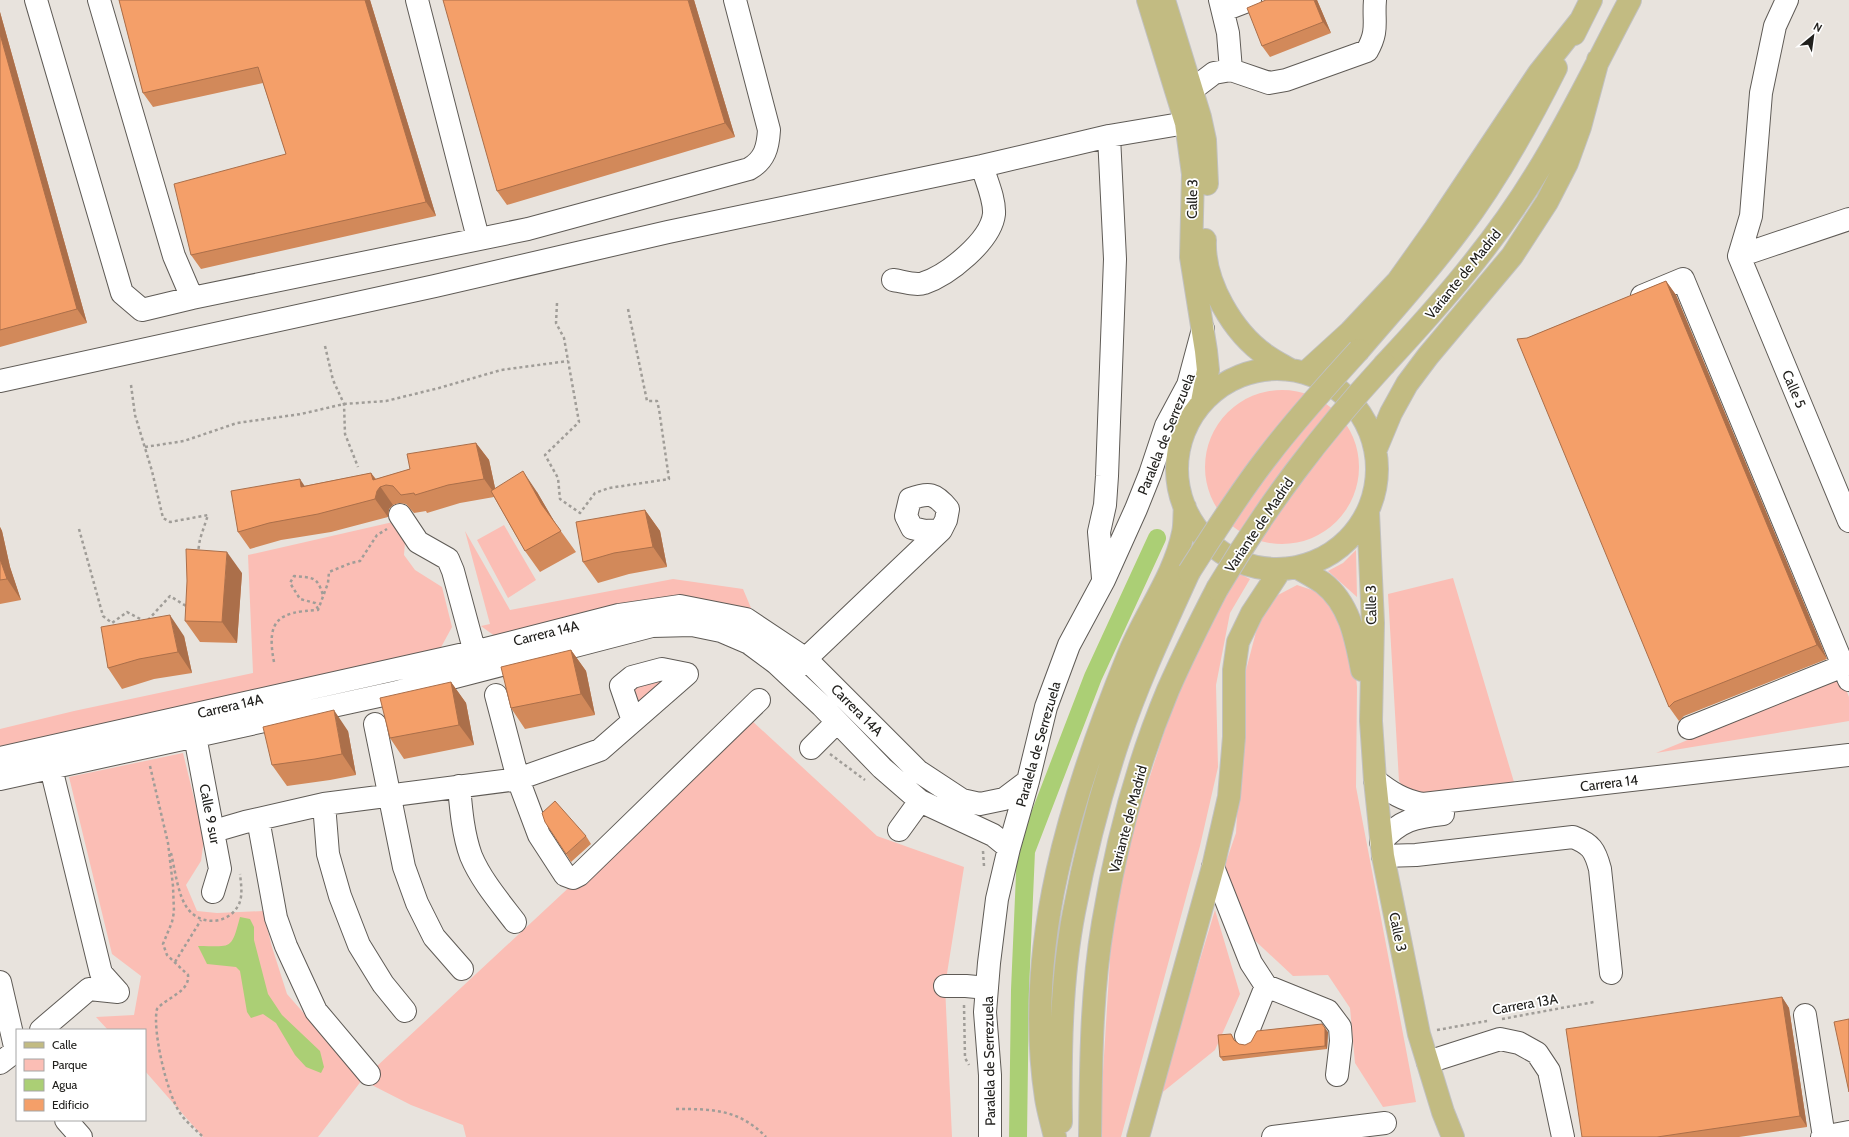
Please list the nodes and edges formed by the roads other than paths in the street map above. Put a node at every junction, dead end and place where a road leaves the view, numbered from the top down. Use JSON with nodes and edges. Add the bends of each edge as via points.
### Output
{"nodes":[{"id":1,"x":36,"y":0,"type":"edge"},
{"id":2,"x":99,"y":0,"type":"edge"},
{"id":3,"x":417,"y":0,"type":"edge"},
{"id":4,"x":735,"y":0,"type":"edge"},
{"id":5,"x":1148,"y":0,"type":"edge"},
{"id":6,"x":1164,"y":0,"type":"edge"},
{"id":7,"x":1250,"y":0,"type":"edge"},
{"id":8,"x":1375,"y":0,"type":"edge"},
{"id":9,"x":1630,"y":0,"type":"edge"},
{"id":10,"x":1787,"y":0,"type":"edge"},
{"id":11,"x":1222,"y":5,"type":"edge"},
{"id":12,"x":1585,"y":11,"type":"edge"},
{"id":13,"x":1599,"y":58,"type":"junction"},
{"id":14,"x":1231,"y":70,"type":"junction"},
{"id":15,"x":1192,"y":89,"type":"junction"},
{"id":16,"x":1186,"y":123,"type":"junction"},
{"id":17,"x":1109,"y":136,"type":"junction"},
{"id":18,"x":982,"y":166,"type":"junction"},
{"id":19,"x":1849,"y":219,"type":"edge"},
{"id":20,"x":478,"y":238,"type":"junction"},
{"id":21,"x":1739,"y":256,"type":"junction"},
{"id":22,"x":893,"y":280,"type":"dead end"},
{"id":23,"x":192,"y":298,"type":"junction"},
{"id":24,"x":1626,"y":303,"type":"edge"},
{"id":25,"x":1203,"y":329,"type":"junction"},
{"id":26,"x":1297,"y":371,"type":"junction"},
{"id":27,"x":0,"y":381,"type":"edge"},
{"id":28,"x":1202,"y":402,"type":"junction"},
{"id":29,"x":1376,"y":449,"type":"junction"},
{"id":30,"x":1185,"y":507,"type":"junction"},
{"id":31,"x":1368,"y":512,"type":"junction"},
{"id":32,"x":400,"y":515,"type":"edge"},
{"id":33,"x":1849,"y":521,"type":"edge"},
{"id":34,"x":912,"y":528,"type":"junction"},
{"id":35,"x":941,"y":530,"type":"junction"},
{"id":36,"x":917,"y":553,"type":"junction"},
{"id":37,"x":1289,"y":568,"type":"junction"},
{"id":38,"x":1104,"y":580,"type":"junction"},
{"id":39,"x":806,"y":659,"type":"junction"},
{"id":40,"x":477,"y":660,"type":"junction"},
{"id":41,"x":1846,"y":673,"type":"edge"},
{"id":42,"x":789,"y":675,"type":"junction"},
{"id":43,"x":496,"y":695,"type":"dead end"},
{"id":44,"x":759,"y":700,"type":"dead end"},
{"id":45,"x":633,"y":721,"type":"dead end"},
{"id":46,"x":1371,"y":721,"type":"junction"},
{"id":47,"x":837,"y":722,"type":"junction"},
{"id":48,"x":375,"y":724,"type":"dead end"},
{"id":49,"x":1689,"y":728,"type":"dead end"},
{"id":50,"x":195,"y":736,"type":"junction"},
{"id":51,"x":813,"y":746,"type":"road end"},
{"id":52,"x":1849,"y":755,"type":"edge"},
{"id":53,"x":0,"y":758,"type":"edge"},
{"id":54,"x":51,"y":768,"type":"junction"},
{"id":55,"x":1849,"y":769,"type":"edge"},
{"id":56,"x":0,"y":779,"type":"edge"},
{"id":57,"x":518,"y":779,"type":"junction"},
{"id":58,"x":1375,"y":780,"type":"junction"},
{"id":59,"x":1028,"y":781,"type":"junction"},
{"id":60,"x":1659,"y":784,"type":"junction"},
{"id":61,"x":459,"y":786,"type":"junction"},
{"id":62,"x":390,"y":797,"type":"junction"},
{"id":63,"x":920,"y":801,"type":"junction"},
{"id":64,"x":324,"y":804,"type":"junction"},
{"id":65,"x":258,"y":819,"type":"junction"},
{"id":66,"x":899,"y":830,"type":"dead end"},
{"id":67,"x":214,"y":832,"type":"junction"},
{"id":68,"x":1009,"y":848,"type":"junction"},
{"id":69,"x":1382,"y":849,"type":"junction"},
{"id":70,"x":1213,"y":867,"type":"junction"},
{"id":71,"x":213,"y":892,"type":"dead end"},
{"id":72,"x":516,"y":922,"type":"dead end"},
{"id":73,"x":462,"y":969,"type":"dead end"},
{"id":74,"x":1611,"y":973,"type":"dead end"},
{"id":75,"x":0,"y":982,"type":"edge"},
{"id":76,"x":956,"y":986,"type":"road end"},
{"id":77,"x":1266,"y":986,"type":"junction"},
{"id":78,"x":987,"y":988,"type":"junction"},
{"id":79,"x":405,"y":1011,"type":"dead end"},
{"id":80,"x":1805,"y":1015,"type":"dead end"},
{"id":81,"x":42,"y":1029,"type":"edge"},
{"id":82,"x":1246,"y":1036,"type":"dead end"},
{"id":83,"x":12,"y":1057,"type":"edge"},
{"id":84,"x":1428,"y":1062,"type":"junction"},
{"id":85,"x":369,"y":1074,"type":"dead end"},
{"id":86,"x":1337,"y":1075,"type":"dead end"},
{"id":87,"x":67,"y":1121,"type":"edge"},
{"id":88,"x":1385,"y":1123,"type":"dead end"},
{"id":89,"x":1849,"y":1132,"type":"edge"},
{"id":90,"x":81,"y":1137,"type":"edge"},
{"id":91,"x":990,"y":1137,"type":"edge"},
{"id":92,"x":1055,"y":1137,"type":"edge"},
{"id":93,"x":1061,"y":1137,"type":"edge"},
{"id":94,"x":1090,"y":1137,"type":"edge"},
{"id":95,"x":1138,"y":1137,"type":"edge"},
{"id":96,"x":1273,"y":1137,"type":"edge"},
{"id":97,"x":1453,"y":1137,"type":"edge"},
{"id":98,"x":1562,"y":1137,"type":"edge"},
{"id":99,"x":1823,"y":1137,"type":"edge"}],
"edges":[{"from":1,"to":23,"type":"street","via":[[122,293],[142,310]]},
{"from":2,"to":23,"type":"street","via":[[174,256]]},
{"from":3,"to":20,"type":"street"},
{"from":4,"to":20,"type":"street","via":[[768,130],[768,142],[759,164],[749,169],[528,229]]},
{"from":5,"to":16,"type":"main road","name":"Calle 3"},
{"from":6,"to":15,"type":"main road","name":"Calle 3"},
{"from":7,"to":11,"type":"street"},
{"from":8,"to":14,"type":"street","via":[[1374,40],[1367,51],[1286,80],[1269,83]]},
{"from":9,"to":13,"type":"main road","name":"Variante de Madrid"},
{"from":10,"to":21,"type":"street","via":[[1775,26],[1761,93],[1751,216]]},
{"from":11,"to":14,"type":"street"},
{"from":12,"to":26,"type":"main road","via":[[1539,73],[1398,281],[1350,332]]},
{"from":12,"to":93,"type":"main road","bridge":true,"via":[[1522,135],[1459,230],[1268,456],[1189,572],[1142,678],[1119,739],[1086,856],[1074,913],[1066,982],[1062,1042]]},
{"from":13,"to":29,"type":"main road","via":[[1567,163],[1547,202],[1512,256],[1407,384],[1391,412]]},
{"from":13,"to":94,"type":"main road","name":"Variante de Madrid","bridge":true,"via":[[1536,174],[1503,224],[1429,317],[1347,405],[1307,454],[1246,541],[1193,634],[1168,691],[1131,799],[1103,923],[1091,1045]]},
{"from":14,"to":15,"type":"street","via":[[1214,73]]},
{"from":15,"to":26,"type":"main road","name":"Calle 3","via":[[1205,140],[1205,244],[1214,291],[1236,326],[1250,342],[1266,356]]},
{"from":16,"to":17,"type":"street"},
{"from":16,"to":25,"type":"main road","name":"Calle 3","via":[[1193,174],[1191,257]]},
{"from":17,"to":18,"type":"street"},
{"from":17,"to":38,"type":"street","via":[[1115,259],[1107,476],[1105,505],[1099,532]]},
{"from":18,"to":22,"type":"street","via":[[994,214],[989,231],[966,256],[922,284]]},
{"from":18,"to":27,"type":"street","via":[[668,232]]},
{"from":19,"to":21,"type":"street"},
{"from":20,"to":23,"type":"street"},
{"from":21,"to":33,"type":"street","name":"Calle 5"},
{"from":24,"to":41,"type":"street","via":[[1683,279]]},
{"from":25,"to":28,"type":"main road","name":"Calle 3","via":[[1208,370]]},
{"from":25,"to":38,"type":"street","name":"Paralela de Serrezuela","via":[[1188,385],[1166,426],[1147,481]]},
{"from":26,"to":28,"type":"main road","via":[[1266,369],[1242,375],[1220,386]]},
{"from":26,"to":29,"type":"main road","name":"Calle 3","via":[[1332,385],[1355,405]]},
{"from":28,"to":30,"type":"main road","via":[[1190,419],[1181,439],[1178,456],[1179,490]]},
{"from":29,"to":31,"type":"main road","via":[[1378,470],[1375,492]]},
{"from":30,"to":37,"type":"main road","via":[[1200,532],[1223,553],[1251,565]]},
{"from":30,"to":92,"type":"main road","via":[[1183,532],[1174,562],[1128,654],[1080,782],[1051,900],[1044,944],[1040,1004],[1046,1098]]},
{"from":31,"to":37,"type":"main road","via":[[1355,532],[1339,548],[1318,560]]},
{"from":31,"to":46,"type":"main road","name":"Calle 3","via":[[1373,623]]},
{"from":32,"to":40,"type":"street","via":[[418,542],[448,559]]},
{"from":34,"to":35,"type":"street","via":[[925,531]]},
{"from":34,"to":35,"type":"street","via":[[906,516],[910,499],[924,494],[938,497],[948,509]]},
{"from":34,"to":36,"type":"street"},
{"from":35,"to":36,"type":"street"},
{"from":36,"to":39,"type":"street"},
{"from":37,"to":46,"type":"main road","name":"Calle 3","via":[[1323,584],[1338,598],[1349,618],[1357,642]]},
{"from":37,"to":70,"type":"main road","via":[[1252,613],[1238,642],[1234,670],[1234,737],[1229,797]]},
{"from":38,"to":59,"type":"street","name":"Paralela de Serrezuela","via":[[1069,645],[1046,707]]},
{"from":39,"to":40,"type":"street","name":"Carrera 14A","via":[[746,619],[680,606],[619,615]]},
{"from":39,"to":42,"type":"street"},
{"from":39,"to":59,"type":"street","name":"Carrera 14A","via":[[918,771],[962,800],[980,804],[1004,799]]},
{"from":40,"to":42,"type":"street","name":"Carrera 14A","via":[[652,626],[692,625],[721,631],[749,643]]},
{"from":40,"to":50,"type":"street","name":"Carrera 14A","via":[[397,692]]},
{"from":40,"to":53,"type":"street","name":"Carrera 14A"},
{"from":41,"to":49,"type":"street"},
{"from":42,"to":47,"type":"street","name":"Carrera 14A"},
{"from":43,"to":57,"type":"street"},
{"from":44,"to":57,"type":"street","via":[[576,877],[566,875],[539,835]]},
{"from":45,"to":57,"type":"street","via":[[600,750]]},
{"from":46,"to":58,"type":"main road","name":"Calle 3"},
{"from":47,"to":51,"type":"street"},
{"from":47,"to":63,"type":"street","name":"Carrera 14A","via":[[882,768]]},
{"from":48,"to":62,"type":"street"},
{"from":50,"to":54,"type":"street","name":"Carrera 14A"},
{"from":50,"to":67,"type":"street","name":"Calle 9 sur"},
{"from":52,"to":60,"type":"street","name":"Carrera 14"},
{"from":54,"to":56,"type":"street","name":"Carrera 14A"},
{"from":54,"to":81,"type":"street","via":[[101,973],[118,992],[89,989]]},
{"from":55,"to":60,"type":"street","name":"Carrera 14"},
{"from":57,"to":61,"type":"street"},
{"from":58,"to":60,"type":"street","name":"Carrera 14","via":[[1399,797],[1424,804]]},
{"from":58,"to":69,"type":"main road","name":"Calle 3"},
{"from":59,"to":68,"type":"street","name":"Paralela de Serrezuela"},
{"from":60,"to":69,"type":"street","name":"Carrera 14","via":[[1412,819],[1400,824]]},
{"from":61,"to":62,"type":"street"},
{"from":61,"to":72,"type":"street","via":[[463,825],[471,855],[483,878]]},
{"from":62,"to":64,"type":"street"},
{"from":62,"to":73,"type":"street","via":[[404,867],[417,903],[434,937]]},
{"from":63,"to":66,"type":"street"},
{"from":63,"to":68,"type":"street","name":"Carrera 14A","via":[[993,835]]},
{"from":64,"to":65,"type":"street"},
{"from":64,"to":79,"type":"street","via":[[328,854],[340,896],[359,945],[383,984]]},
{"from":65,"to":67,"type":"street"},
{"from":65,"to":85,"type":"street","via":[[276,918],[289,952],[316,1011]]},
{"from":67,"to":71,"type":"street","name":"Calle 9 sur","via":[[220,870]]},
{"from":68,"to":78,"type":"street","name":"Paralela de Serrezuela","via":[[997,899]]},
{"from":69,"to":74,"type":"street","via":[[1416,855],[1573,837],[1585,842],[1596,854],[1600,869]]},
{"from":69,"to":84,"type":"main road","name":"Calle 3","via":[[1419,1034]]},
{"from":70,"to":77,"type":"street","via":[[1251,963]]},
{"from":70,"to":95,"type":"main road"},
{"from":75,"to":83,"type":"street"},
{"from":76,"to":78,"type":"street"},
{"from":77,"to":82,"type":"street"},
{"from":77,"to":86,"type":"street","via":[[1328,1011],[1340,1027]]},
{"from":78,"to":91,"type":"street","name":"Paralela de Serrezuela","via":[[985,1012],[990,1074]]},
{"from":80,"to":99,"type":"street"},
{"from":84,"to":97,"type":"main road","name":"Calle 3"},
{"from":84,"to":98,"type":"street","via":[[1500,1039],[1519,1043],[1537,1053],[1548,1071]]},
{"from":87,"to":90,"type":"street"},
{"from":88,"to":96,"type":"street"},
{"from":89,"to":99,"type":"street"}]}
